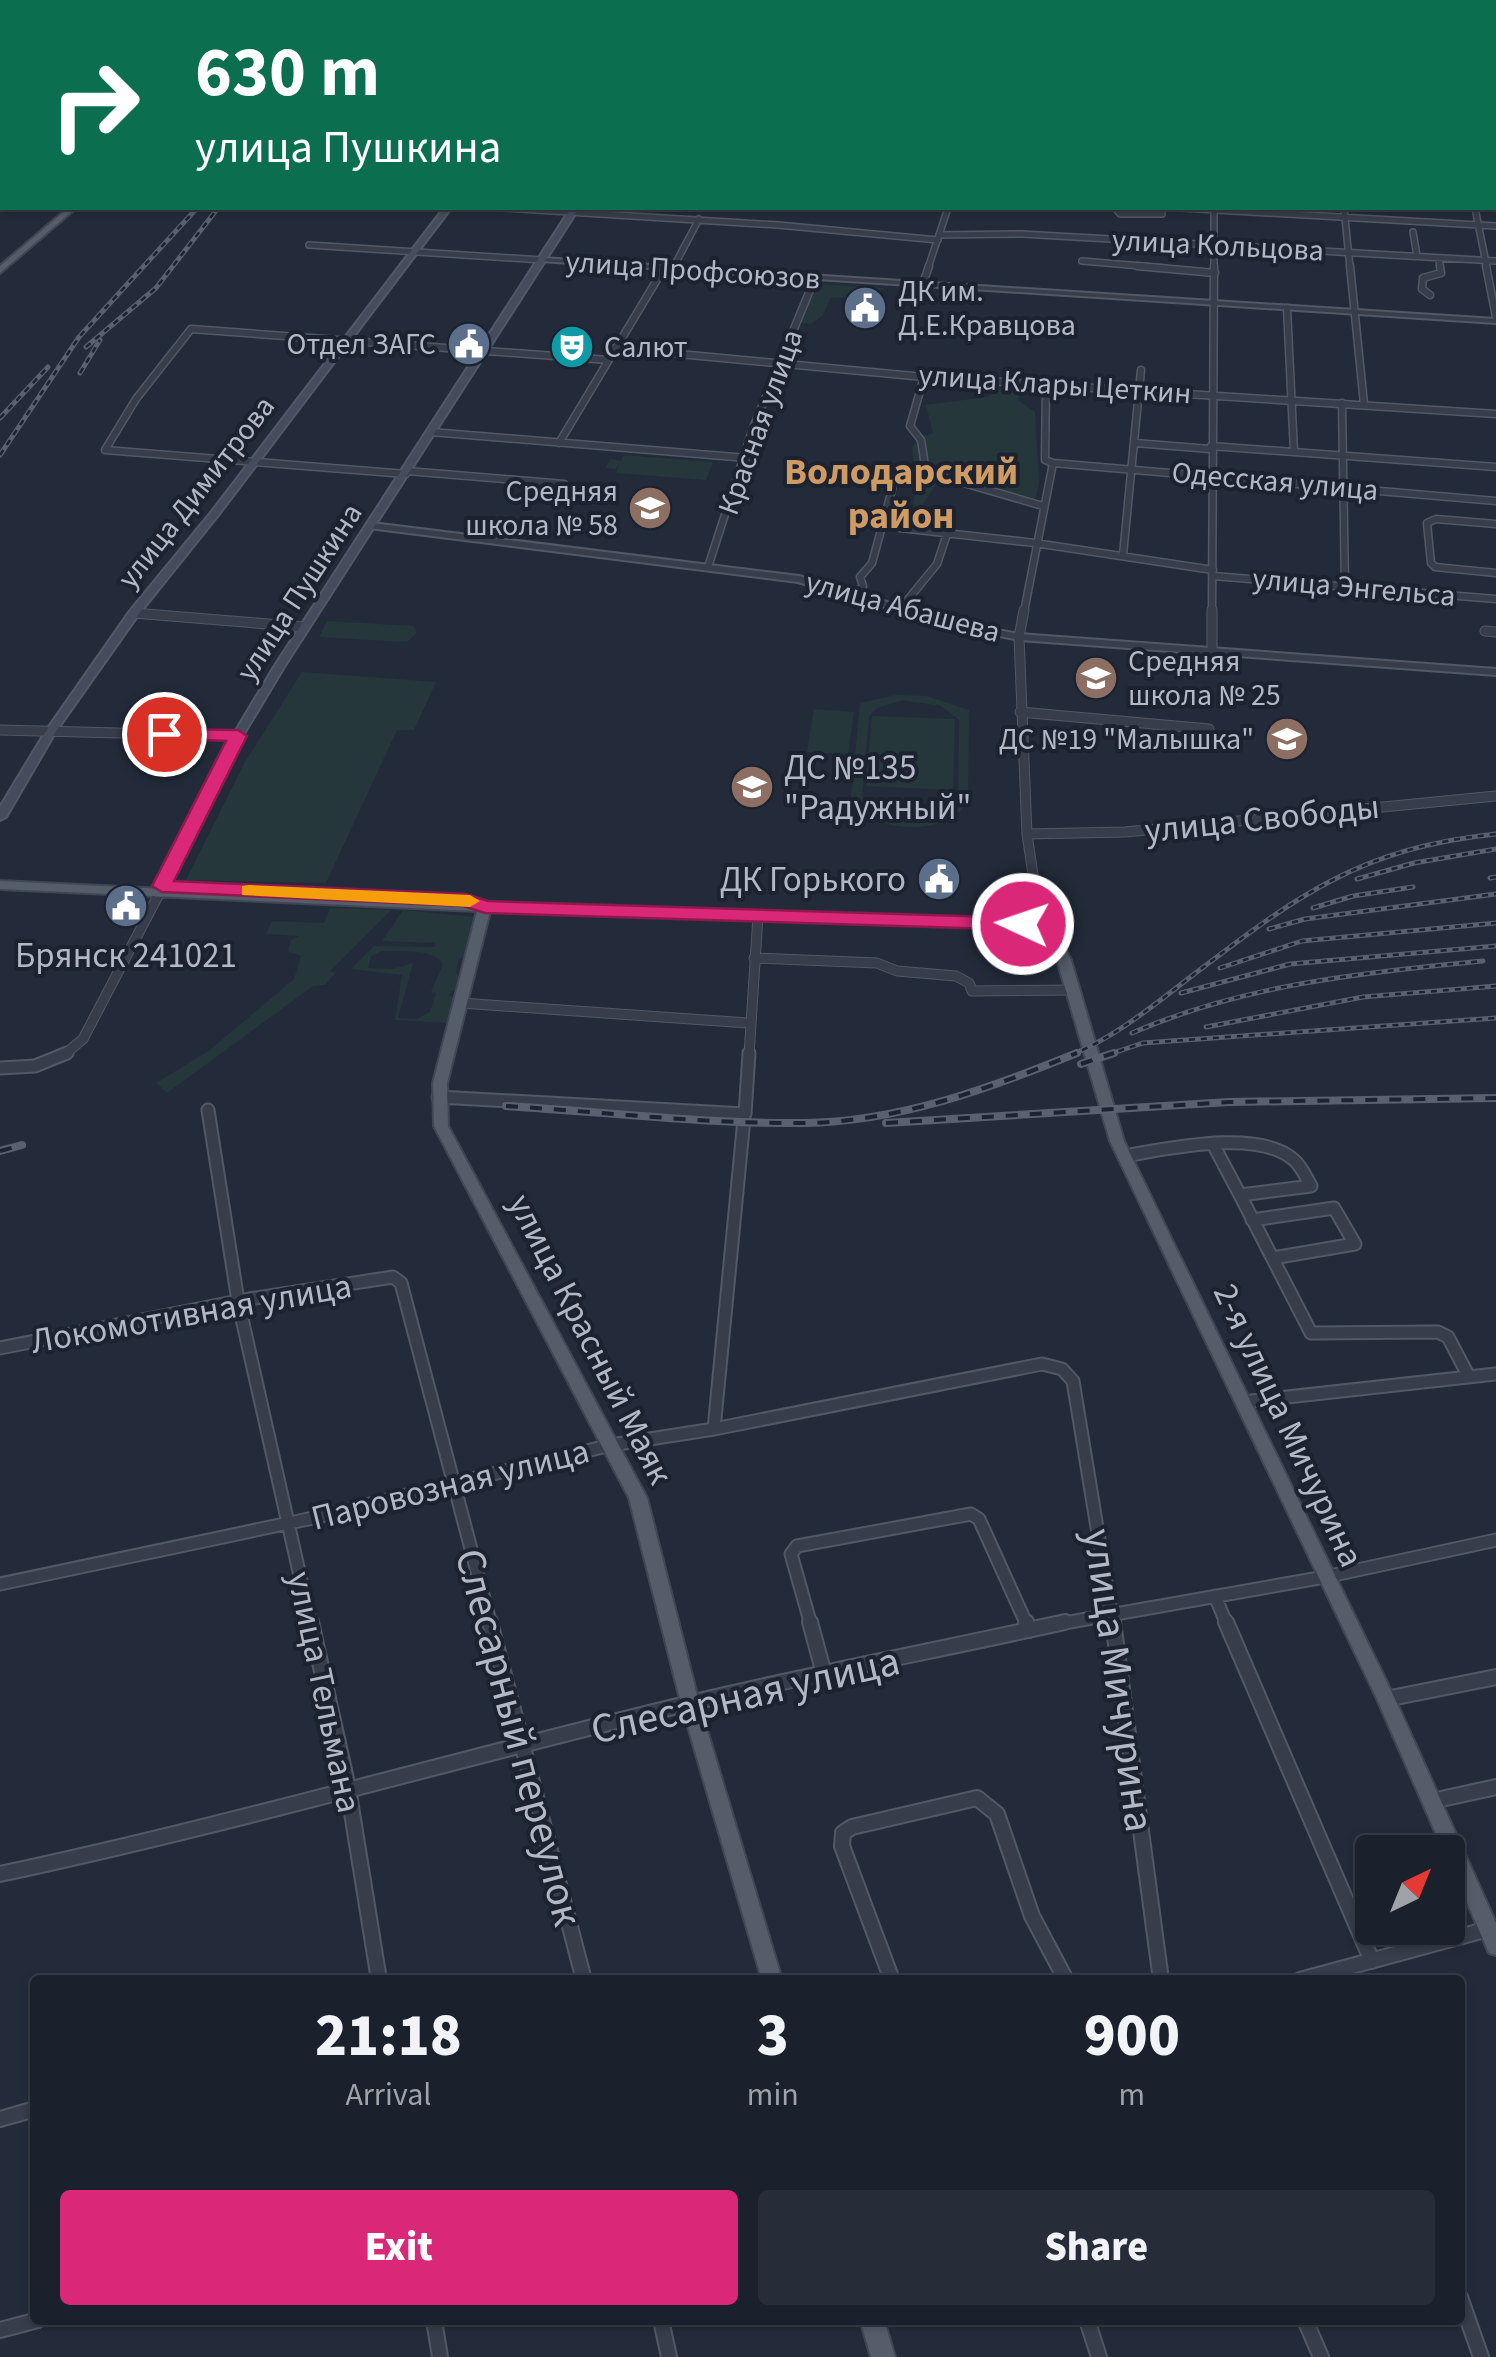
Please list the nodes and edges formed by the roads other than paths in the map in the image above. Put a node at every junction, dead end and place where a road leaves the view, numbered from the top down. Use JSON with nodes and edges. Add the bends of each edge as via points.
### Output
{"nodes":[{"id":1,"x":70,"y":210,"type":"edge"},
{"id":2,"x":444,"y":210,"type":"edge"},
{"id":3,"x":573,"y":210,"type":"edge"},
{"id":4,"x":586,"y":210,"type":"edge"},
{"id":5,"x":947,"y":210,"type":"edge"},
{"id":6,"x":1115,"y":210,"type":"edge"},
{"id":7,"x":1162,"y":210,"type":"edge"},
{"id":8,"x":1214,"y":210,"type":"edge"},
{"id":9,"x":1281,"y":210,"type":"edge"},
{"id":10,"x":1344,"y":210,"type":"edge"},
{"id":11,"x":1411,"y":210,"type":"edge"},
{"id":12,"x":1475,"y":210,"type":"edge"},
{"id":13,"x":1345,"y":217,"type":"junction"},
{"id":14,"x":699,"y":219,"type":"junction"},
{"id":15,"x":1412,"y":221,"type":"junction"},
{"id":16,"x":1478,"y":225,"type":"junction"},
{"id":17,"x":1496,"y":226,"type":"edge"},
{"id":18,"x":1413,"y":232,"type":"dead end"},
{"id":19,"x":939,"y":238,"type":"junction"},
{"id":20,"x":1215,"y":244,"type":"junction"},
{"id":21,"x":308,"y":245,"type":"dead end"},
{"id":22,"x":411,"y":252,"type":"junction"},
{"id":23,"x":1349,"y":252,"type":"junction"},
{"id":24,"x":1417,"y":256,"type":"junction"},
{"id":25,"x":1439,"y":258,"type":"junction"},
{"id":26,"x":542,"y":260,"type":"junction"},
{"id":27,"x":1484,"y":260,"type":"junction"},
{"id":28,"x":1082,"y":261,"type":"dead end"},
{"id":29,"x":1496,"y":261,"type":"edge"},
{"id":30,"x":668,"y":268,"type":"junction"},
{"id":31,"x":0,"y":270,"type":"edge"},
{"id":32,"x":1215,"y":273,"type":"junction"},
{"id":33,"x":815,"y":278,"type":"junction"},
{"id":34,"x":922,"y":286,"type":"junction"},
{"id":35,"x":1430,"y":296,"type":"dead end"},
{"id":36,"x":1216,"y":303,"type":"junction"},
{"id":37,"x":1286,"y":308,"type":"junction"},
{"id":38,"x":1356,"y":312,"type":"junction"},
{"id":39,"x":1496,"y":319,"type":"edge"},
{"id":40,"x":345,"y":341,"type":"junction"},
{"id":41,"x":614,"y":350,"type":"junction"},
{"id":42,"x":482,"y":351,"type":"junction"},
{"id":43,"x":608,"y":360,"type":"junction"},
{"id":44,"x":780,"y":364,"type":"junction"},
{"id":45,"x":1141,"y":370,"type":"dead end"},
{"id":46,"x":924,"y":377,"type":"junction"},
{"id":47,"x":1046,"y":384,"type":"junction"},
{"id":48,"x":1139,"y":389,"type":"junction"},
{"id":49,"x":1215,"y":394,"type":"junction"},
{"id":50,"x":1294,"y":399,"type":"junction"},
{"id":51,"x":1342,"y":403,"type":"junction"},
{"id":52,"x":1364,"y":404,"type":"junction"},
{"id":53,"x":1496,"y":414,"type":"edge"},
{"id":54,"x":431,"y":432,"type":"junction"},
{"id":55,"x":559,"y":443,"type":"junction"},
{"id":56,"x":1135,"y":443,"type":"junction"},
{"id":57,"x":1210,"y":448,"type":"junction"},
{"id":58,"x":1294,"y":452,"type":"junction"},
{"id":59,"x":1345,"y":456,"type":"junction"},
{"id":60,"x":747,"y":458,"type":"junction"},
{"id":61,"x":251,"y":461,"type":"junction"},
{"id":62,"x":1053,"y":462,"type":"junction"},
{"id":63,"x":1496,"y":467,"type":"edge"},
{"id":64,"x":1133,"y":469,"type":"junction"},
{"id":65,"x":407,"y":472,"type":"junction"},
{"id":66,"x":926,"y":472,"type":"junction"},
{"id":67,"x":1211,"y":476,"type":"junction"},
{"id":68,"x":551,"y":483,"type":"junction"},
{"id":69,"x":564,"y":484,"type":"dead end"},
{"id":70,"x":1346,"y":488,"type":"junction"},
{"id":71,"x":543,"y":498,"type":"dead end"},
{"id":72,"x":1496,"y":500,"type":"edge"},
{"id":73,"x":1043,"y":506,"type":"junction"},
{"id":74,"x":1496,"y":524,"type":"edge"},
{"id":75,"x":372,"y":526,"type":"junction"},
{"id":76,"x":882,"y":526,"type":"junction"},
{"id":77,"x":946,"y":534,"type":"junction"},
{"id":78,"x":1035,"y":543,"type":"junction"},
{"id":79,"x":1124,"y":555,"type":"junction"},
{"id":80,"x":708,"y":567,"type":"junction"},
{"id":81,"x":1213,"y":573,"type":"junction"},
{"id":82,"x":1496,"y":573,"type":"edge"},
{"id":83,"x":1345,"y":587,"type":"junction"},
{"id":84,"x":854,"y":594,"type":"junction"},
{"id":85,"x":1496,"y":599,"type":"edge"},
{"id":86,"x":900,"y":608,"type":"junction"},
{"id":87,"x":134,"y":613,"type":"junction"},
{"id":88,"x":304,"y":627,"type":"junction"},
{"id":89,"x":1484,"y":631,"type":"dead end"},
{"id":90,"x":1496,"y":632,"type":"edge"},
{"id":91,"x":1019,"y":637,"type":"junction"},
{"id":92,"x":1212,"y":650,"type":"junction"},
{"id":93,"x":1496,"y":672,"type":"edge"},
{"id":94,"x":1020,"y":712,"type":"junction"},
{"id":95,"x":1210,"y":729,"type":"dead end"},
{"id":96,"x":0,"y":730,"type":"edge"},
{"id":97,"x":51,"y":731,"type":"junction"},
{"id":98,"x":238,"y":736,"type":"junction"},
{"id":99,"x":1496,"y":796,"type":"edge"},
{"id":100,"x":0,"y":818,"type":"edge"},
{"id":101,"x":1027,"y":834,"type":"junction"},
{"id":102,"x":0,"y":876,"type":"edge"},
{"id":103,"x":0,"y":885,"type":"edge"},
{"id":104,"x":160,"y":890,"type":"junction"},
{"id":105,"x":485,"y":907,"type":"junction"},
{"id":106,"x":758,"y":916,"type":"junction"},
{"id":107,"x":1041,"y":928,"type":"junction"},
{"id":108,"x":754,"y":958,"type":"junction"},
{"id":109,"x":1072,"y":990,"type":"junction"},
{"id":110,"x":461,"y":1003,"type":"junction"},
{"id":111,"x":748,"y":1022,"type":"junction"},
{"id":112,"x":0,"y":1068,"type":"edge"},
{"id":113,"x":438,"y":1097,"type":"junction"},
{"id":114,"x":208,"y":1110,"type":"dead end"},
{"id":115,"x":744,"y":1117,"type":"junction"},
{"id":116,"x":1214,"y":1146,"type":"junction"},
{"id":117,"x":1124,"y":1156,"type":"junction"},
{"id":118,"x":1240,"y":1195,"type":"junction"},
{"id":119,"x":1252,"y":1220,"type":"junction"},
{"id":120,"x":1273,"y":1258,"type":"junction"},
{"id":121,"x":382,"y":1278,"type":"joint"},
{"id":122,"x":238,"y":1301,"type":"junction"},
{"id":123,"x":0,"y":1348,"type":"edge"},
{"id":124,"x":1496,"y":1374,"type":"edge"},
{"id":125,"x":1469,"y":1376,"type":"junction"},
{"id":126,"x":1073,"y":1381,"type":"joint"},
{"id":127,"x":1242,"y":1402,"type":"junction"},
{"id":128,"x":714,"y":1429,"type":"junction"},
{"id":129,"x":611,"y":1445,"type":"junction"},
{"id":130,"x":454,"y":1484,"type":"junction"},
{"id":131,"x":288,"y":1523,"type":"junction"},
{"id":132,"x":1496,"y":1540,"type":"edge"},
{"id":133,"x":1325,"y":1577,"type":"junction"},
{"id":134,"x":0,"y":1584,"type":"edge"},
{"id":135,"x":1215,"y":1596,"type":"junction"},
{"id":136,"x":1113,"y":1612,"type":"junction"},
{"id":137,"x":1029,"y":1630,"type":"junction"},
{"id":138,"x":824,"y":1674,"type":"junction"},
{"id":139,"x":1496,"y":1677,"type":"edge"},
{"id":140,"x":1386,"y":1699,"type":"junction"},
{"id":141,"x":690,"y":1703,"type":"junction"},
{"id":142,"x":525,"y":1746,"type":"junction"},
{"id":143,"x":1496,"y":1787,"type":"edge"},
{"id":144,"x":348,"y":1788,"type":"junction"},
{"id":145,"x":1432,"y":1801,"type":"junction"},
{"id":146,"x":0,"y":1874,"type":"edge"},
{"id":147,"x":1494,"y":1934,"type":"edge"},
{"id":148,"x":1372,"y":1960,"type":"junction"},
{"id":149,"x":378,"y":1975,"type":"edge"},
{"id":150,"x":583,"y":1975,"type":"edge"},
{"id":151,"x":771,"y":1975,"type":"edge"},
{"id":152,"x":890,"y":1975,"type":"edge"},
{"id":153,"x":1063,"y":1975,"type":"edge"},
{"id":154,"x":1159,"y":1975,"type":"edge"},
{"id":155,"x":1338,"y":1975,"type":"edge"},
{"id":156,"x":30,"y":2111,"type":"edge"},
{"id":157,"x":0,"y":2119,"type":"edge"},
{"id":158,"x":1465,"y":2311,"type":"edge"},
{"id":159,"x":30,"y":2322,"type":"edge"},
{"id":160,"x":435,"y":2325,"type":"edge"},
{"id":161,"x":662,"y":2325,"type":"edge"},
{"id":162,"x":873,"y":2325,"type":"edge"},
{"id":163,"x":1089,"y":2325,"type":"edge"},
{"id":164,"x":1307,"y":2325,"type":"edge"},
{"id":165,"x":0,"y":2330,"type":"edge"},
{"id":166,"x":440,"y":2357,"type":"edge"},
{"id":167,"x":669,"y":2357,"type":"edge"},
{"id":168,"x":883,"y":2357,"type":"edge"},
{"id":169,"x":1099,"y":2357,"type":"edge"},
{"id":170,"x":1321,"y":2357,"type":"edge"},
{"id":171,"x":1482,"y":2357,"type":"edge"}],
"edges":[{"from":1,"to":31,"type":"main road"},
{"from":2,"to":22,"type":"main road","name":"улица Димитрова"},
{"from":3,"to":26,"type":"main road","name":"улица Пушкина"},
{"from":4,"to":14,"type":"street","name":"улица Кольцова"},
{"from":5,"to":19,"type":"street"},
{"from":6,"to":7,"type":"street","via":[[1156,216]]},
{"from":8,"to":20,"type":"street"},
{"from":9,"to":13,"type":"street"},
{"from":10,"to":13,"type":"street"},
{"from":11,"to":15,"type":"street"},
{"from":12,"to":16,"type":"street"},
{"from":13,"to":15,"type":"street"},
{"from":13,"to":23,"type":"street"},
{"from":14,"to":19,"type":"street","name":"улица Кольцова"},
{"from":14,"to":30,"type":"street"},
{"from":15,"to":16,"type":"street"},
{"from":16,"to":17,"type":"street"},
{"from":16,"to":27,"type":"street"},
{"from":18,"to":24,"type":"street"},
{"from":19,"to":20,"type":"street","name":"улица Кольцова","via":[[1022,234]]},
{"from":19,"to":34,"type":"street"},
{"from":20,"to":23,"type":"street","name":"улица Кольцова"},
{"from":20,"to":32,"type":"street"},
{"from":21,"to":22,"type":"street","name":"улица Профсоюзов"},
{"from":22,"to":26,"type":"street","name":"улица Профсоюзов"},
{"from":22,"to":40,"type":"main road","name":"улица Димитрова"},
{"from":23,"to":24,"type":"street","name":"улица Кольцова"},
{"from":23,"to":38,"type":"street"},
{"from":24,"to":25,"type":"street","name":"улица Кольцова"},
{"from":25,"to":27,"type":"street","name":"улица Кольцова"},
{"from":25,"to":35,"type":"street","via":[[1442,273],[1423,278]]},
{"from":26,"to":30,"type":"street","name":"улица Профсоюзов"},
{"from":26,"to":42,"type":"main road","name":"улица Пушкина"},
{"from":27,"to":29,"type":"street","name":"улица Кольцова"},
{"from":27,"to":39,"type":"street"},
{"from":28,"to":32,"type":"street"},
{"from":30,"to":33,"type":"street","name":"улица Профсоюзов"},
{"from":30,"to":41,"type":"street"},
{"from":32,"to":36,"type":"street"},
{"from":33,"to":34,"type":"street","name":"улица Профсоюзов"},
{"from":33,"to":44,"type":"street","name":"Красная улица"},
{"from":34,"to":36,"type":"street","name":"улица Профсоюзов"},
{"from":36,"to":37,"type":"street","name":"улица Профсоюзов"},
{"from":36,"to":49,"type":"street"},
{"from":37,"to":38,"type":"street","name":"улица Профсоюзов"},
{"from":37,"to":50,"type":"street"},
{"from":38,"to":39,"type":"street","name":"улица Профсоюзов"},
{"from":38,"to":52,"type":"street"},
{"from":40,"to":42,"type":"street"},
{"from":40,"to":61,"type":"main road","name":"улица Димитрова"},
{"from":40,"to":61,"type":"street","via":[[190,329],[105,450]]},
{"from":41,"to":43,"type":"street"},
{"from":41,"to":44,"type":"street"},
{"from":42,"to":43,"type":"street"},
{"from":42,"to":54,"type":"main road","name":"улица Пушкина"},
{"from":43,"to":55,"type":"street"},
{"from":44,"to":46,"type":"street","name":"улица Клары Цеткин"},
{"from":44,"to":60,"type":"street","name":"Красная улица"},
{"from":45,"to":48,"type":"street"},
{"from":46,"to":47,"type":"street","name":"улица Клары Цеткин"},
{"from":46,"to":66,"type":"street","via":[[910,426],[921,440]]},
{"from":47,"to":48,"type":"street","name":"улица Клары Цеткин"},
{"from":47,"to":62,"type":"street","via":[[1044,460]]},
{"from":48,"to":49,"type":"street","name":"улица Клары Цеткин"},
{"from":48,"to":56,"type":"street"},
{"from":49,"to":50,"type":"street","name":"улица Клары Цеткин"},
{"from":49,"to":57,"type":"street"},
{"from":50,"to":51,"type":"street","name":"улица Клары Цеткин"},
{"from":50,"to":58,"type":"street"},
{"from":51,"to":52,"type":"street","name":"улица Клары Цеткин"},
{"from":51,"to":59,"type":"street"},
{"from":52,"to":53,"type":"street","name":"улица Клары Цеткин"},
{"from":54,"to":55,"type":"street"},
{"from":54,"to":65,"type":"main road","name":"улица Пушкина"},
{"from":55,"to":60,"type":"street"},
{"from":56,"to":57,"type":"street"},
{"from":56,"to":64,"type":"street"},
{"from":57,"to":58,"type":"street"},
{"from":57,"to":67,"type":"street"},
{"from":58,"to":59,"type":"street"},
{"from":59,"to":63,"type":"street"},
{"from":59,"to":70,"type":"street"},
{"from":60,"to":80,"type":"street","name":"Красная улица"},
{"from":61,"to":65,"type":"street"},
{"from":61,"to":87,"type":"main road","name":"улица Димитрова"},
{"from":62,"to":64,"type":"street","name":"Одесская улица"},
{"from":62,"to":73,"type":"street"},
{"from":64,"to":67,"type":"street","name":"Одесская улица"},
{"from":64,"to":79,"type":"street"},
{"from":65,"to":68,"type":"street"},
{"from":65,"to":75,"type":"main road","name":"улица Пушкина"},
{"from":66,"to":73,"type":"street"},
{"from":66,"to":76,"type":"street","via":[[897,471]]},
{"from":67,"to":70,"type":"street","name":"Одесская улица"},
{"from":67,"to":81,"type":"street"},
{"from":68,"to":69,"type":"street"},
{"from":68,"to":71,"type":"street"},
{"from":70,"to":72,"type":"street","name":"Одесская улица"},
{"from":70,"to":83,"type":"street"},
{"from":73,"to":78,"type":"street"},
{"from":74,"to":82,"type":"street","via":[[1427,523],[1436,567]]},
{"from":75,"to":80,"type":"street","name":"улица Абашева"},
{"from":75,"to":88,"type":"main road","name":"улица Пушкина"},
{"from":76,"to":77,"type":"street","name":"улица Энгельса"},
{"from":76,"to":84,"type":"street","via":[[872,563],[860,577],[864,586]]},
{"from":77,"to":78,"type":"street","name":"улица Энгельса"},
{"from":77,"to":86,"type":"street","via":[[948,542],[924,581]]},
{"from":78,"to":79,"type":"street","name":"улица Энгельса"},
{"from":78,"to":91,"type":"street"},
{"from":79,"to":81,"type":"street","name":"улица Энгельса"},
{"from":80,"to":84,"type":"street","name":"улица Абашева"},
{"from":81,"to":83,"type":"street","name":"улица Энгельса"},
{"from":81,"to":92,"type":"street"},
{"from":83,"to":85,"type":"street","name":"улица Энгельса"},
{"from":84,"to":86,"type":"street","name":"улица Абашева"},
{"from":86,"to":91,"type":"street","name":"улица Абашева"},
{"from":87,"to":88,"type":"street"},
{"from":87,"to":97,"type":"main road","name":"улица Димитрова"},
{"from":88,"to":98,"type":"main road","name":"улица Пушкина"},
{"from":89,"to":90,"type":"street"},
{"from":91,"to":92,"type":"street","name":"улица Абашева"},
{"from":91,"to":94,"type":"street"},
{"from":92,"to":93,"type":"street","name":"улица Абашева"},
{"from":94,"to":95,"type":"street"},
{"from":94,"to":101,"type":"street"},
{"from":96,"to":97,"type":"street"},
{"from":97,"to":98,"type":"street"},
{"from":97,"to":100,"type":"main road","name":"улица Димитрова"},
{"from":98,"to":104,"type":"main road","name":"улица Пушкина"},
{"from":99,"to":101,"type":"street","name":"улица Свободы","via":[[1144,830]]},
{"from":101,"to":107,"type":"street"},
{"from":102,"to":104,"type":"main road"},
{"from":103,"to":104,"type":"main road"},
{"from":104,"to":105,"type":"main road"},
{"from":104,"to":112,"type":"street","name":"улица Пушкина","via":[[82,1038],[53,1064]]},
{"from":105,"to":106,"type":"main road"},
{"from":105,"to":110,"type":"main road","name":"улица Красный Маяк"},
{"from":106,"to":107,"type":"main road","via":[[1018,922]]},
{"from":106,"to":108,"type":"street"},
{"from":107,"to":109,"type":"main road","name":"2-я улица Мичурина","via":[[1058,943]]},
{"from":108,"to":109,"type":"street","via":[[877,963],[898,972],[956,976],[972,991]]},
{"from":108,"to":111,"type":"street"},
{"from":109,"to":117,"type":"main road","name":"2-я улица Мичурина"},
{"from":110,"to":111,"type":"street"},
{"from":110,"to":113,"type":"main road","name":"улица Красный Маяк"},
{"from":111,"to":115,"type":"street"},
{"from":113,"to":115,"type":"street"},
{"from":113,"to":129,"type":"main road","name":"улица Красный Маяк","via":[[442,1126]]},
{"from":114,"to":122,"type":"street","name":"улица Тельмана"},
{"from":115,"to":128,"type":"street"},
{"from":116,"to":117,"type":"street"},
{"from":116,"to":118,"type":"street"},
{"from":116,"to":118,"type":"street","via":[[1276,1148],[1299,1164],[1311,1186]]},
{"from":117,"to":127,"type":"main road","name":"2-я улица Мичурина"},
{"from":118,"to":119,"type":"street"},
{"from":119,"to":120,"type":"street"},
{"from":119,"to":120,"type":"street","via":[[1334,1208],[1355,1244]]},
{"from":120,"to":125,"type":"street","via":[[1312,1333],[1438,1332],[1448,1337]]},
{"from":121,"to":122,"type":"street","name":"Локомотивная улица"},
{"from":121,"to":130,"type":"street","name":"Слесарный переулок","via":[[400,1283]]},
{"from":122,"to":123,"type":"street","name":"Локомотивная улица"},
{"from":122,"to":131,"type":"street","name":"улица Тельмана"},
{"from":124,"to":125,"type":"street"},
{"from":125,"to":127,"type":"street"},
{"from":126,"to":128,"type":"street","name":"Паровозная улица","via":[[1062,1369],[1042,1364]]},
{"from":126,"to":136,"type":"street","name":"улица Мичурина"},
{"from":127,"to":133,"type":"main road","name":"2-я улица Мичурина"},
{"from":128,"to":129,"type":"street","name":"Паровозная улица"},
{"from":129,"to":130,"type":"street","name":"Паровозная улица"},
{"from":129,"to":141,"type":"main road","name":"улица Красный Маяк","via":[[638,1498]]},
{"from":130,"to":131,"type":"street","name":"Паровозная улица"},
{"from":130,"to":142,"type":"street","name":"Слесарный переулок"},
{"from":131,"to":134,"type":"street","name":"Паровозная улица"},
{"from":131,"to":144,"type":"street","name":"улица Тельмана"},
{"from":132,"to":133,"type":"street","name":"Слесарная улица"},
{"from":133,"to":135,"type":"street","name":"Слесарная улица"},
{"from":133,"to":140,"type":"main road","name":"2-я улица Мичурина"},
{"from":135,"to":136,"type":"street","name":"Слесарная улица"},
{"from":135,"to":148,"type":"street"},
{"from":136,"to":137,"type":"street","name":"Слесарная улица"},
{"from":136,"to":154,"type":"street","name":"улица Мичурина"},
{"from":137,"to":138,"type":"street","name":"Слесарная улица"},
{"from":137,"to":138,"type":"street","via":[[971,1514],[808,1542],[791,1554]]},
{"from":138,"to":141,"type":"street","name":"Слесарная улица"},
{"from":139,"to":140,"type":"street"},
{"from":140,"to":145,"type":"main road","name":"2-я улица Мичурина"},
{"from":141,"to":142,"type":"street","name":"Слесарная улица"},
{"from":141,"to":151,"type":"main road","name":"улица Красный Маяк"},
{"from":142,"to":144,"type":"street","name":"Слесарная улица"},
{"from":142,"to":150,"type":"street","name":"Слесарный переулок"},
{"from":143,"to":145,"type":"street"},
{"from":144,"to":146,"type":"street","name":"Слесарная улица","via":[[183,1834]]},
{"from":144,"to":149,"type":"street","name":"улица Тельмана"},
{"from":145,"to":147,"type":"main road","name":"2-я улица Мичурина"},
{"from":147,"to":148,"type":"street"},
{"from":148,"to":155,"type":"street"},
{"from":152,"to":153,"type":"street","via":[[842,1846],[843,1833],[976,1798],[996,1814],[1032,1916]]},
{"from":156,"to":157,"type":"street"},
{"from":158,"to":171,"type":"street"},
{"from":159,"to":165,"type":"street"},
{"from":160,"to":166,"type":"street"},
{"from":161,"to":167,"type":"street"},
{"from":162,"to":168,"type":"main road"},
{"from":163,"to":169,"type":"street"},
{"from":164,"to":170,"type":"street"}]}
